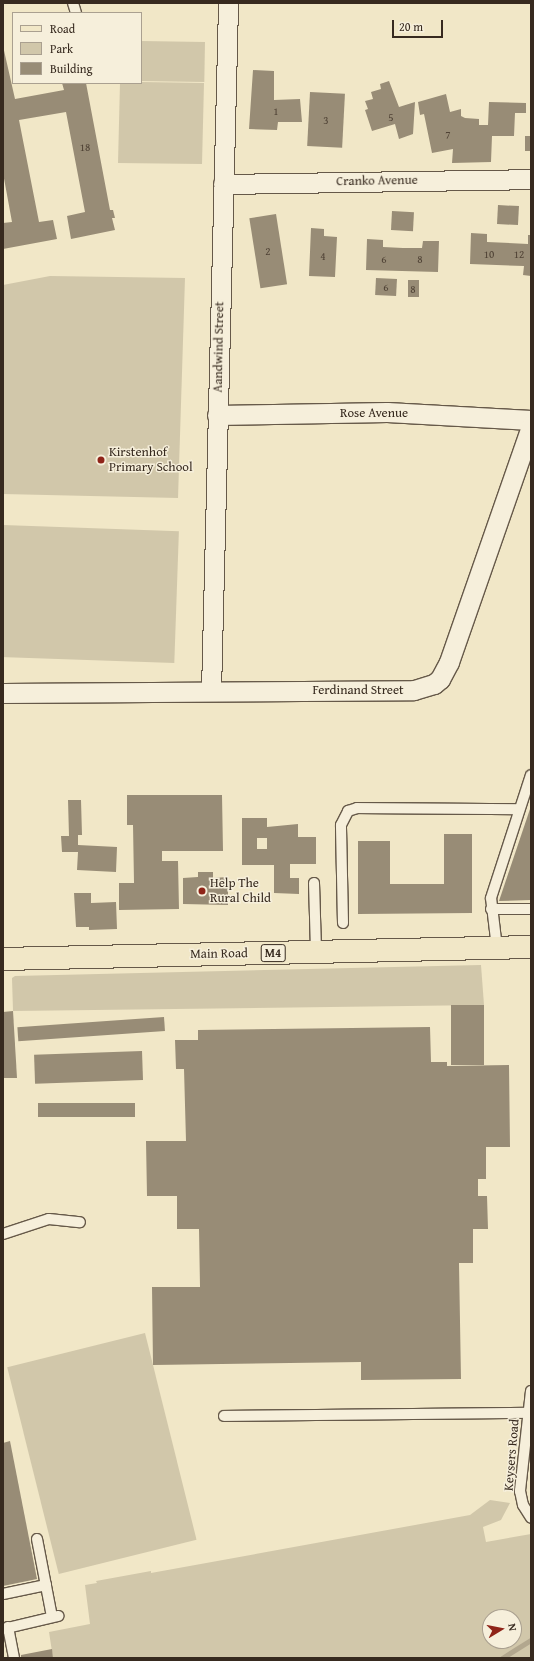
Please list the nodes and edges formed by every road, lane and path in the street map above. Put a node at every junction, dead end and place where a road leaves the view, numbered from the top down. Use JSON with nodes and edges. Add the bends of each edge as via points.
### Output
{"nodes":[{"id":1,"x":228,"y":3,"type":"edge"},
{"id":2,"x":531,"y":179,"type":"edge"},
{"id":3,"x":223,"y":184,"type":"junction"},
{"id":4,"x":217,"y":415,"type":"junction"},
{"id":5,"x":531,"y":420,"type":"edge"},
{"id":6,"x":531,"y":426,"type":"edge"},
{"id":7,"x":211,"y":691,"type":"junction"},
{"id":8,"x":3,"y":693,"type":"edge"},
{"id":9,"x":531,"y":775,"type":"edge"},
{"id":10,"x":519,"y":809,"type":"junction"},
{"id":11,"x":314,"y":883,"type":"dead end"},
{"id":12,"x":491,"y":909,"type":"junction"},
{"id":13,"x":531,"y":909,"type":"edge"},
{"id":14,"x":343,"y":923,"type":"dead end"},
{"id":15,"x":531,"y":947,"type":"edge"},
{"id":16,"x":497,"y":948,"type":"junction"},
{"id":17,"x":316,"y":952,"type":"junction"},
{"id":18,"x":3,"y":959,"type":"edge"},
{"id":19,"x":80,"y":1222,"type":"dead end"},
{"id":20,"x":3,"y":1234,"type":"edge"},
{"id":21,"x":531,"y":1391,"type":"edge"},
{"id":22,"x":529,"y":1413,"type":"junction"},
{"id":23,"x":224,"y":1416,"type":"dead end"},
{"id":24,"x":531,"y":1518,"type":"edge"},
{"id":25,"x":37,"y":1539,"type":"dead end"},
{"id":26,"x":46,"y":1585,"type":"junction"},
{"id":27,"x":3,"y":1594,"type":"edge"},
{"id":28,"x":5,"y":1628,"type":"edge"},
{"id":29,"x":14,"y":1658,"type":"edge"}],
"edges":[{"from":1,"to":3,"type":"street","name":"Aandwind Street"},
{"from":2,"to":3,"type":"street","name":"Cranko Avenue"},
{"from":3,"to":4,"type":"street","name":"Aandwind Street"},
{"from":4,"to":5,"type":"street","name":"Rose Avenue","via":[[387,412]]},
{"from":4,"to":7,"type":"street","name":"Aandwind Street"},
{"from":6,"to":7,"type":"street","name":"Ferdinand Street","via":[[449,662],[440,679],[434,684],[414,690]]},
{"from":7,"to":8,"type":"street","name":"Ferdinand Street"},
{"from":9,"to":10,"type":"lane"},
{"from":10,"to":12,"type":"lane","via":[[494,888]]},
{"from":10,"to":14,"type":"lane","via":[[357,808],[348,811],[341,824]]},
{"from":11,"to":17,"type":"lane"},
{"from":12,"to":13,"type":"lane"},
{"from":12,"to":16,"type":"lane"},
{"from":15,"to":16,"type":"main road","name":"Main Road","number":"M4"},
{"from":16,"to":17,"type":"main road","name":"Main Road","number":"M4"},
{"from":17,"to":18,"type":"main road","name":"Main Road","number":"M4"},
{"from":19,"to":20,"type":"lane","via":[[49,1219]]},
{"from":21,"to":22,"type":"lane","name":"Keysers Road"},
{"from":22,"to":23,"type":"lane"},
{"from":22,"to":24,"type":"lane","name":"Keysers Road","via":[[520,1491],[523,1505]]},
{"from":25,"to":26,"type":"lane"},
{"from":26,"to":27,"type":"lane"},
{"from":26,"to":28,"type":"lane","via":[[55,1616]]},
{"from":28,"to":29,"type":"lane"}]}
